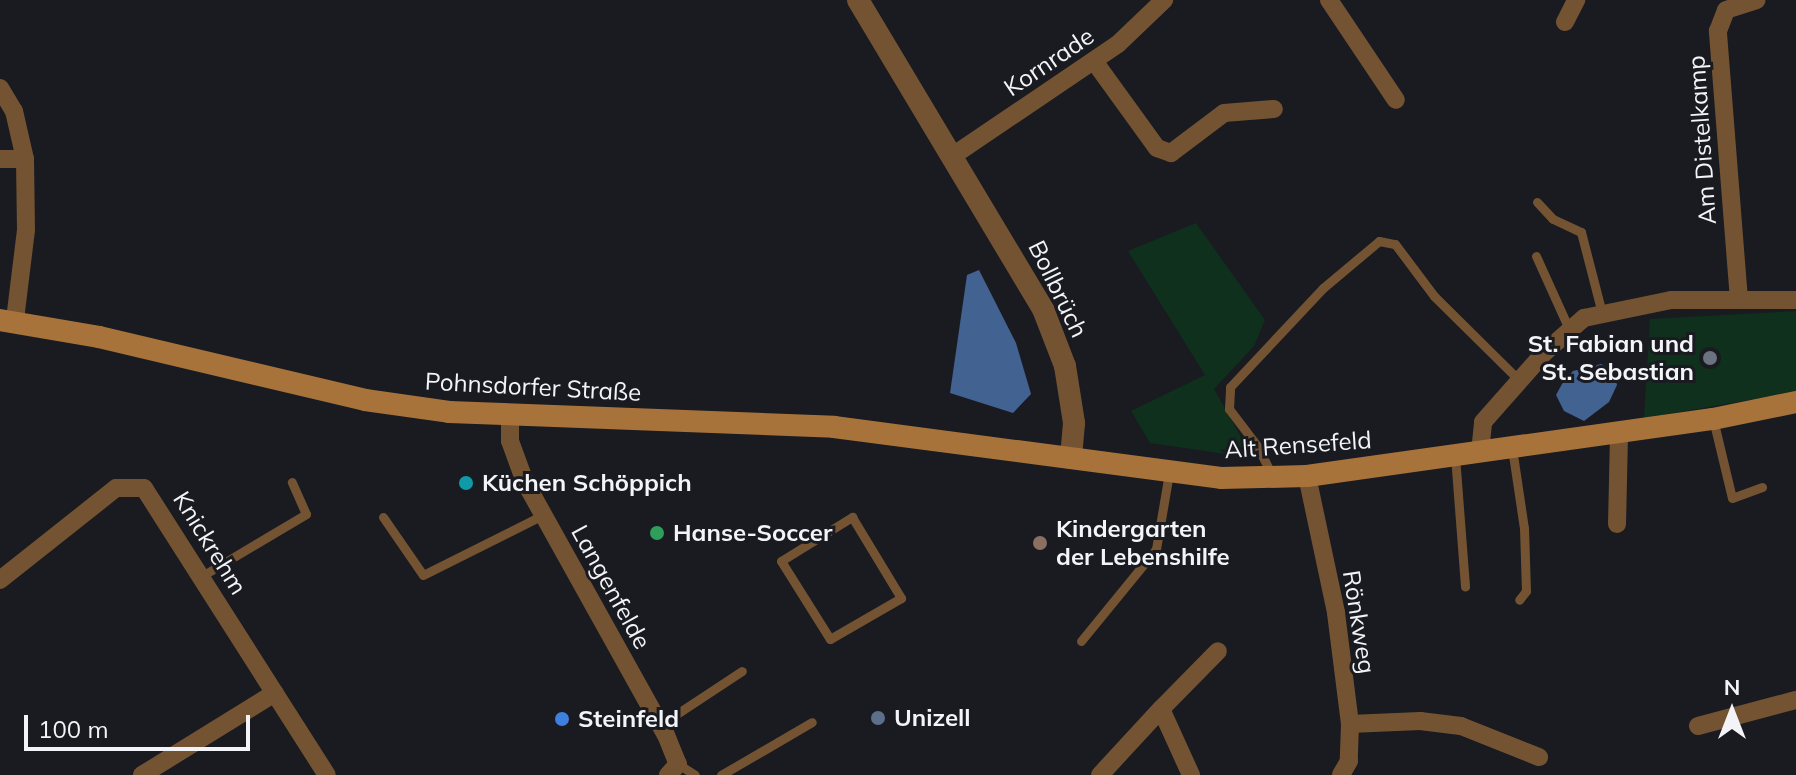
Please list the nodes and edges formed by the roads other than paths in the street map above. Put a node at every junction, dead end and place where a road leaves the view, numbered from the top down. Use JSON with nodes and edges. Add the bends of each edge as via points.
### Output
{"nodes":[{"id":1,"x":858,"y":0,"type":"edge"},
{"id":2,"x":1164,"y":0,"type":"edge"},
{"id":3,"x":1329,"y":0,"type":"edge"},
{"id":4,"x":1576,"y":0,"type":"edge"},
{"id":5,"x":1756,"y":0,"type":"edge"},
{"id":6,"x":1565,"y":22,"type":"dead end"},
{"id":7,"x":1094,"y":61,"type":"junction"},
{"id":8,"x":0,"y":88,"type":"edge"},
{"id":9,"x":1396,"y":100,"type":"dead end"},
{"id":10,"x":1274,"y":109,"type":"dead end"},
{"id":11,"x":954,"y":155,"type":"junction"},
{"id":12,"x":0,"y":159,"type":"edge"},
{"id":13,"x":25,"y":159,"type":"junction"},
{"id":14,"x":1537,"y":202,"type":"dead end"},
{"id":15,"x":1536,"y":256,"type":"dead end"},
{"id":16,"x":1739,"y":300,"type":"junction"},
{"id":17,"x":1796,"y":300,"type":"edge"},
{"id":18,"x":1602,"y":313,"type":"junction"},
{"id":19,"x":8,"y":320,"type":"edge"},
{"id":20,"x":1569,"y":329,"type":"junction"},
{"id":21,"x":1520,"y":381,"type":"junction"},
{"id":22,"x":1796,"y":402,"type":"edge"},
{"id":23,"x":510,"y":415,"type":"junction"},
{"id":24,"x":1713,"y":419,"type":"junction"},
{"id":25,"x":1619,"y":433,"type":"junction"},
{"id":26,"x":1512,"y":448,"type":"junction"},
{"id":27,"x":1480,"y":452,"type":"junction"},
{"id":28,"x":1455,"y":456,"type":"junction"},
{"id":29,"x":1071,"y":458,"type":"junction"},
{"id":30,"x":1169,"y":473,"type":"junction"},
{"id":31,"x":1307,"y":476,"type":"junction"},
{"id":32,"x":1273,"y":478,"type":"junction"},
{"id":33,"x":292,"y":482,"type":"dead end"},
{"id":34,"x":1762,"y":487,"type":"dead end"},
{"id":35,"x":543,"y":515,"type":"junction"},
{"id":36,"x":383,"y":517,"type":"dead end"},
{"id":37,"x":1617,"y":524,"type":"dead end"},
{"id":38,"x":804,"y":546,"type":"joint"},
{"id":39,"x":202,"y":576,"type":"junction"},
{"id":40,"x":0,"y":580,"type":"edge"},
{"id":41,"x":1465,"y":587,"type":"dead end"},
{"id":42,"x":1519,"y":600,"type":"dead end"},
{"id":43,"x":1081,"y":641,"type":"dead end"},
{"id":44,"x":1218,"y":651,"type":"dead end"},
{"id":45,"x":742,"y":671,"type":"dead end"},
{"id":46,"x":275,"y":693,"type":"junction"},
{"id":47,"x":1796,"y":700,"type":"edge"},
{"id":48,"x":1161,"y":709,"type":"junction"},
{"id":49,"x":812,"y":722,"type":"dead end"},
{"id":50,"x":1350,"y":724,"type":"junction"},
{"id":51,"x":660,"y":725,"type":"junction"},
{"id":52,"x":1698,"y":726,"type":"dead end"},
{"id":53,"x":1539,"y":757,"type":"dead end"},
{"id":54,"x":673,"y":770,"type":"edge"},
{"id":55,"x":142,"y":775,"type":"edge"},
{"id":56,"x":327,"y":775,"type":"edge"},
{"id":57,"x":695,"y":775,"type":"edge"},
{"id":58,"x":721,"y":775,"type":"edge"},
{"id":59,"x":1100,"y":775,"type":"edge"},
{"id":60,"x":1191,"y":775,"type":"edge"},
{"id":61,"x":1341,"y":775,"type":"edge"}],
"edges":[{"from":1,"to":11,"type":"street","name":"Bollbrüch"},
{"from":2,"to":7,"type":"street","name":"Kornrade"},
{"from":3,"to":9,"type":"street"},
{"from":4,"to":6,"type":"street"},
{"from":5,"to":16,"type":"street","name":"Am Distelkamp","via":[[1726,10],[1718,31]]},
{"from":7,"to":10,"type":"street","via":[[1157,148],[1171,153],[1224,113]]},
{"from":7,"to":11,"type":"street","name":"Kornrade"},
{"from":8,"to":13,"type":"street","via":[[22,132]]},
{"from":11,"to":29,"type":"street","name":"Bollbrüch","via":[[1052,331],[1071,399]]},
{"from":12,"to":13,"type":"street"},
{"from":13,"to":19,"type":"street","via":[[26,230]]},
{"from":14,"to":18,"type":"lane","via":[[1553,219],[1581,232]]},
{"from":15,"to":20,"type":"lane"},
{"from":16,"to":17,"type":"street"},
{"from":16,"to":18,"type":"street","via":[[1671,300]]},
{"from":18,"to":20,"type":"street"},
{"from":19,"to":23,"type":"main road","name":"Pohnsdorfer Straße","via":[[365,400]]},
{"from":20,"to":21,"type":"street"},
{"from":21,"to":27,"type":"street","via":[[1483,422]]},
{"from":21,"to":32,"type":"lane","via":[[1434,296],[1395,244],[1375,243],[1323,288],[1230,387],[1229,409],[1258,447]]},
{"from":22,"to":24,"type":"main road","name":"Alt Rensefeld"},
{"from":23,"to":29,"type":"main road","name":"Pohnsdorfer Straße","via":[[834,427]]},
{"from":23,"to":35,"type":"street","name":"Langenfelde","via":[[510,441]]},
{"from":24,"to":25,"type":"main road","name":"Alt Rensefeld"},
{"from":24,"to":34,"type":"lane","via":[[1732,498]]},
{"from":25,"to":26,"type":"main road","name":"Alt Rensefeld"},
{"from":25,"to":37,"type":"street"},
{"from":26,"to":27,"type":"main road","name":"Alt Rensefeld"},
{"from":26,"to":42,"type":"lane","via":[[1524,528],[1526,591]]},
{"from":27,"to":28,"type":"main road","name":"Alt Rensefeld"},
{"from":28,"to":31,"type":"main road","name":"Alt Rensefeld"},
{"from":28,"to":41,"type":"lane"},
{"from":29,"to":30,"type":"main road","name":"Alt Rensefeld"},
{"from":30,"to":32,"type":"main road","name":"Alt Rensefeld"},
{"from":30,"to":43,"type":"lane","via":[[1156,549]]},
{"from":31,"to":32,"type":"main road","name":"Alt Rensefeld"},
{"from":31,"to":50,"type":"street","name":"Rönkweg","via":[[1336,613]]},
{"from":33,"to":39,"type":"lane","via":[[306,514]]},
{"from":35,"to":36,"type":"lane","via":[[423,575]]},
{"from":35,"to":51,"type":"street","name":"Langenfelde"},
{"from":38,"to":38,"type":"lane","via":[[781,561],[830,639],[901,598],[852,517]]},
{"from":39,"to":40,"type":"street","name":"Knickrehm","via":[[155,497],[130,484],[103,497]]},
{"from":39,"to":46,"type":"street","name":"Knickrehm"},
{"from":44,"to":48,"type":"street"},
{"from":45,"to":51,"type":"lane"},
{"from":46,"to":55,"type":"street"},
{"from":46,"to":56,"type":"street","name":"Knickrehm"},
{"from":47,"to":52,"type":"street"},
{"from":48,"to":59,"type":"street"},
{"from":48,"to":60,"type":"street"},
{"from":49,"to":58,"type":"lane"},
{"from":50,"to":53,"type":"street","via":[[1420,721],[1461,726]]},
{"from":50,"to":61,"type":"street","name":"Rönkweg","via":[[1349,761]]},
{"from":51,"to":54,"type":"street","name":"Langenfelde"},
{"from":54,"to":57,"type":"lane"}]}
